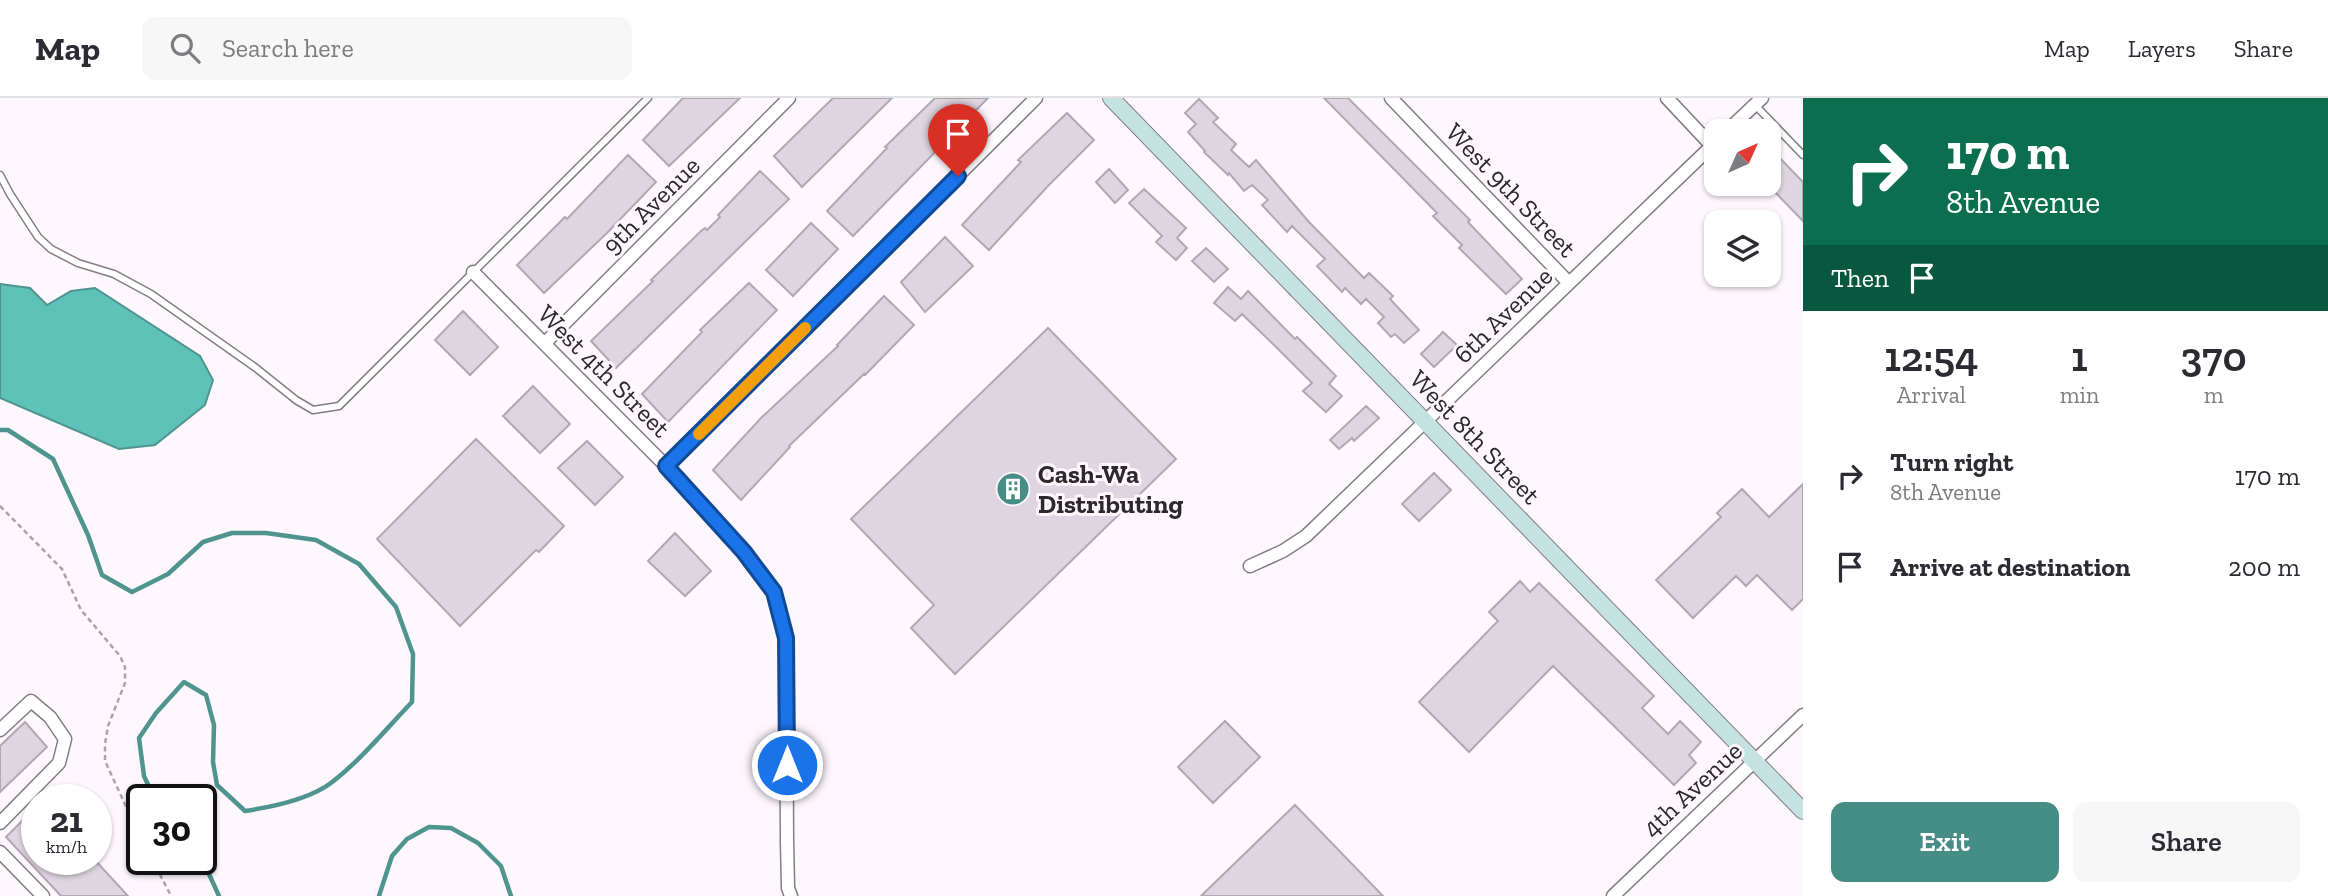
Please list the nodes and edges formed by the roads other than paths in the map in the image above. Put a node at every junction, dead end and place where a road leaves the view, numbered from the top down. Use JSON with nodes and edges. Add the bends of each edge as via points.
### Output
{"nodes":[{"id":1,"x":648,"y":98,"type":"edge"},
{"id":2,"x":789,"y":98,"type":"edge"},
{"id":3,"x":1037,"y":98,"type":"edge"},
{"id":4,"x":1111,"y":98,"type":"edge"},
{"id":5,"x":1391,"y":98,"type":"edge"},
{"id":6,"x":1667,"y":98,"type":"edge"},
{"id":7,"x":1758,"y":102,"type":"edge"},
{"id":8,"x":1740,"y":119,"type":"edge"},
{"id":9,"x":1704,"y":134,"type":"edge"},
{"id":10,"x":1704,"y":154,"type":"edge"},
{"id":11,"x":1803,"y":155,"type":"edge"},
{"id":12,"x":0,"y":175,"type":"edge"},
{"id":13,"x":473,"y":272,"type":"junction"},
{"id":14,"x":1569,"y":283,"type":"junction"},
{"id":15,"x":545,"y":343,"type":"junction"},
{"id":16,"x":1426,"y":422,"type":"junction"},
{"id":17,"x":666,"y":466,"type":"junction"},
{"id":18,"x":1250,"y":566,"type":"dead end"},
{"id":19,"x":1803,"y":715,"type":"edge"},
{"id":20,"x":0,"y":730,"type":"edge"},
{"id":21,"x":1755,"y":761,"type":"junction"},
{"id":22,"x":1803,"y":811,"type":"edge"},
{"id":23,"x":0,"y":823,"type":"edge"},
{"id":24,"x":0,"y":852,"type":"edge"},
{"id":25,"x":1618,"y":894,"type":"edge"},
{"id":26,"x":43,"y":896,"type":"edge"},
{"id":27,"x":792,"y":896,"type":"edge"}],
"edges":[{"from":1,"to":13,"type":"lane"},
{"from":2,"to":15,"type":"street","name":"9th Avenue"},
{"from":3,"to":17,"type":"street"},
{"from":4,"to":16,"type":"street","name":"West 8th Street"},
{"from":5,"to":14,"type":"street","name":"West 9th Street"},
{"from":6,"to":9,"type":"street"},
{"from":7,"to":8,"type":"street"},
{"from":7,"to":11,"type":"lane"},
{"from":10,"to":14,"type":"street","name":"6th Avenue"},
{"from":12,"to":13,"type":"lane","via":[[38,237],[51,249],[151,294],[313,410],[339,406]]},
{"from":13,"to":15,"type":"street","name":"West 4th Street"},
{"from":14,"to":16,"type":"street","name":"6th Avenue"},
{"from":15,"to":17,"type":"street","name":"West 4th Street"},
{"from":16,"to":18,"type":"street","name":"6th Avenue","via":[[1306,536]]},
{"from":16,"to":21,"type":"street","name":"West 8th Street"},
{"from":17,"to":27,"type":"street","name":"West 4th Street","via":[[774,592],[786,638],[788,888]]},
{"from":19,"to":21,"type":"street","name":"4th Avenue"},
{"from":20,"to":23,"type":"street","via":[[31,701],[65,739],[59,763]]},
{"from":21,"to":22,"type":"street","name":"West 8th Street"},
{"from":21,"to":25,"type":"street","name":"4th Avenue"},
{"from":24,"to":26,"type":"street"}]}
